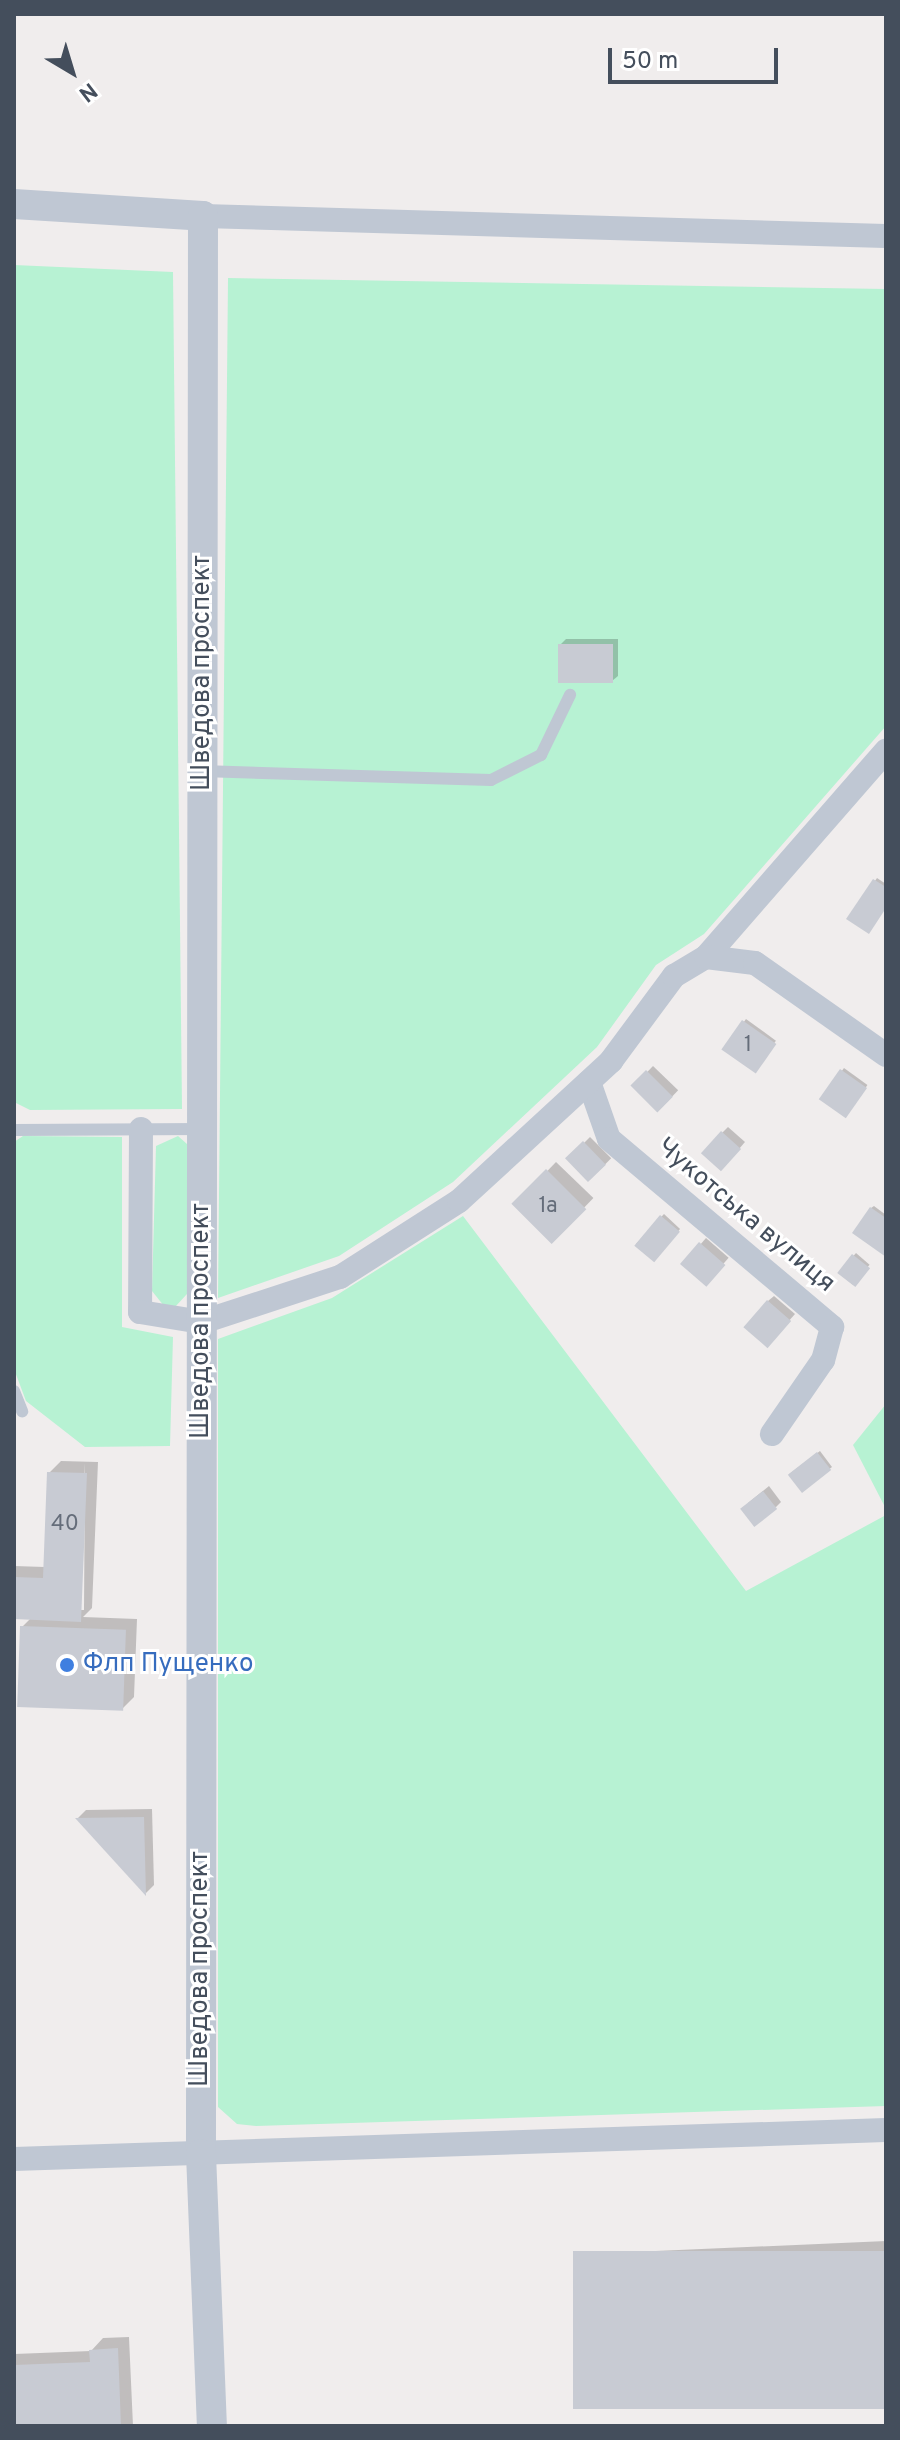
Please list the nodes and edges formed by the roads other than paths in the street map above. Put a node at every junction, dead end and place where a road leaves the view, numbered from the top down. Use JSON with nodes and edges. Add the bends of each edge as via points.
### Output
{"nodes":[{"id":1,"x":14,"y":204,"type":"edge"},
{"id":2,"x":203,"y":216,"type":"junction"},
{"id":3,"x":886,"y":236,"type":"edge"},
{"id":4,"x":570,"y":695,"type":"dead end"},
{"id":5,"x":886,"y":751,"type":"edge"},
{"id":6,"x":202,"y":771,"type":"junction"},
{"id":7,"x":706,"y":957,"type":"junction"},
{"id":8,"x":886,"y":1055,"type":"edge"},
{"id":9,"x":589,"y":1082,"type":"junction"},
{"id":10,"x":141,"y":1129,"type":"junction"},
{"id":11,"x":202,"y":1129,"type":"junction"},
{"id":12,"x":14,"y":1130,"type":"edge"},
{"id":13,"x":202,"y":1322,"type":"junction"},
{"id":14,"x":14,"y":1391,"type":"edge"},
{"id":15,"x":22,"y":1411,"type":"dead end"},
{"id":16,"x":772,"y":1434,"type":"dead end"},
{"id":17,"x":886,"y":2130,"type":"edge"},
{"id":18,"x":201,"y":2154,"type":"junction"},
{"id":19,"x":14,"y":2159,"type":"edge"},
{"id":20,"x":212,"y":2426,"type":"edge"}],
"edges":[{"from":1,"to":2,"type":"street"},
{"from":2,"to":3,"type":"street"},
{"from":2,"to":6,"type":"street","name":"Шведова проспект"},
{"from":4,"to":6,"type":"lane","via":[[541,755],[491,780]]},
{"from":5,"to":7,"type":"street"},
{"from":6,"to":11,"type":"street","name":"Шведова проспект"},
{"from":7,"to":8,"type":"street","via":[[755,963]]},
{"from":7,"to":9,"type":"street","via":[[674,976]]},
{"from":9,"to":13,"type":"street","via":[[459,1201],[340,1277]]},
{"from":9,"to":16,"type":"street","name":"Чукотська вулиця","via":[[609,1139],[832,1327],[823,1360]]},
{"from":10,"to":11,"type":"lane"},
{"from":10,"to":12,"type":"lane"},
{"from":10,"to":13,"type":"street","via":[[140,1312]]},
{"from":11,"to":13,"type":"street","name":"Шведова проспект"},
{"from":13,"to":18,"type":"street","name":"Шведова проспект"},
{"from":14,"to":15,"type":"lane"},
{"from":17,"to":18,"type":"street"},
{"from":18,"to":19,"type":"street"},
{"from":18,"to":20,"type":"street","name":"Шведова проспект"}]}
